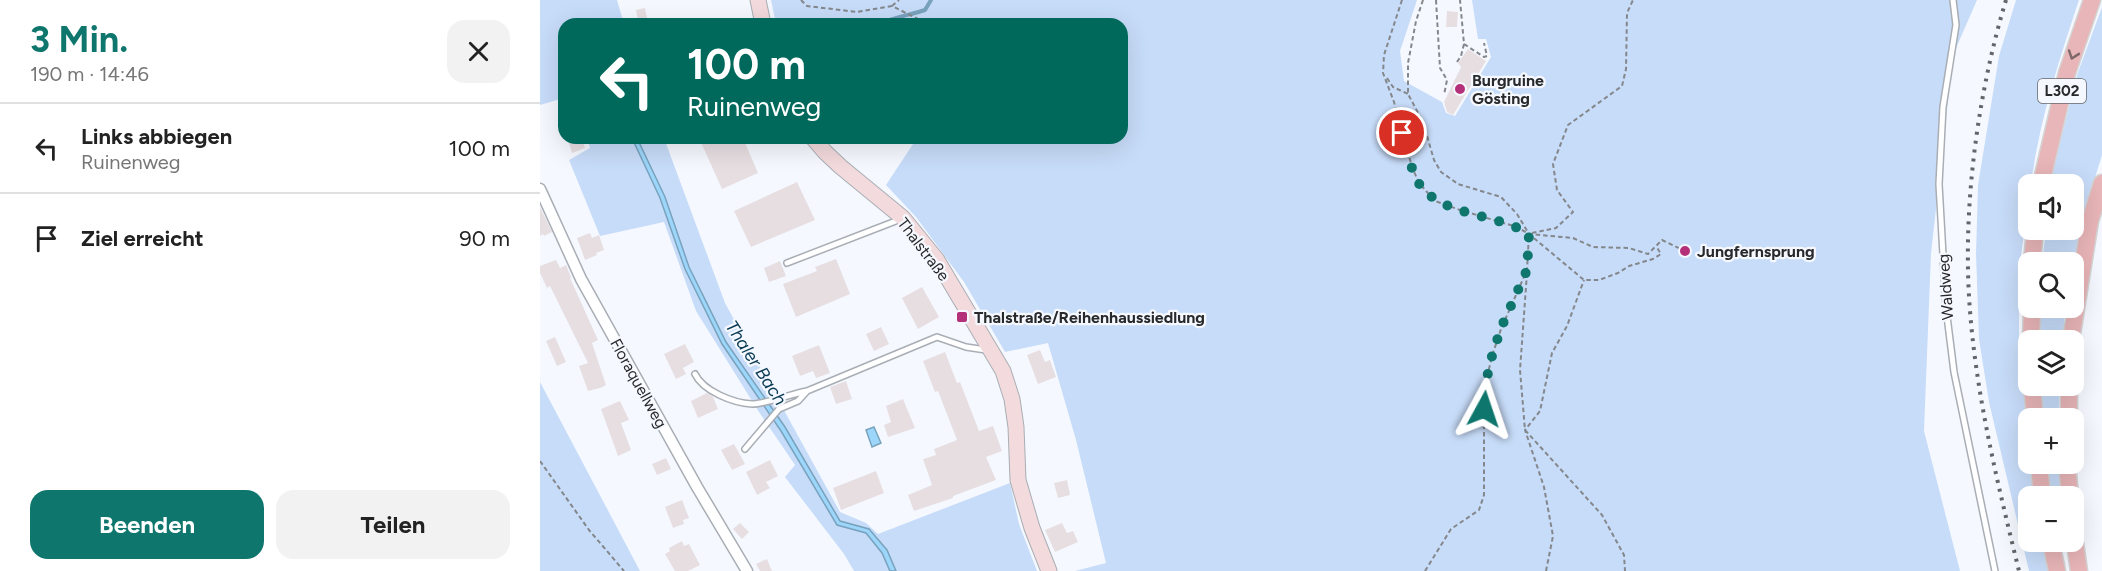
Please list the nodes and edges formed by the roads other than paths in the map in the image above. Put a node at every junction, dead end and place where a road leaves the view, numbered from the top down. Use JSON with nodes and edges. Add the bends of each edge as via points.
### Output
{"nodes":[{"id":1,"x":758,"y":0,"type":"edge"},
{"id":2,"x":1953,"y":0,"type":"edge"},
{"id":3,"x":2092,"y":0,"type":"edge"},
{"id":4,"x":762,"y":18,"type":"edge"},
{"id":5,"x":818,"y":144,"type":"edge"},
{"id":6,"x":2043,"y":174,"type":"edge"},
{"id":7,"x":2102,"y":183,"type":"edge"},
{"id":8,"x":540,"y":189,"type":"edge"},
{"id":9,"x":903,"y":218,"type":"junction"},
{"id":10,"x":788,"y":263,"type":"dead end"},
{"id":11,"x":2073,"y":330,"type":"edge"},
{"id":12,"x":991,"y":350,"type":"junction"},
{"id":13,"x":695,"y":374,"type":"dead end"},
{"id":14,"x":807,"y":391,"type":"junction"},
{"id":15,"x":784,"y":395,"type":"junction"},
{"id":16,"x":788,"y":405,"type":"junction"},
{"id":17,"x":745,"y":449,"type":"dead end"},
{"id":18,"x":2053,"y":552,"type":"edge"},
{"id":19,"x":2076,"y":552,"type":"edge"},
{"id":20,"x":747,"y":571,"type":"edge"},
{"id":21,"x":1049,"y":571,"type":"edge"},
{"id":22,"x":1995,"y":571,"type":"edge"},
{"id":23,"x":2057,"y":571,"type":"edge"},
{"id":24,"x":2079,"y":571,"type":"edge"}],
"edges":[{"from":1,"to":4,"type":"main road"},
{"from":2,"to":22,"type":"lane","name":"Waldweg","via":[[1956,25],[1943,107],[1939,184],[1946,308],[1954,372]]},
{"from":3,"to":6,"type":"main road","number":"L302","one_way":true,"via":[[2067,73]]},
{"from":5,"to":9,"type":"main road","name":"Thalstraße"},
{"from":7,"to":11,"type":"main road","via":[[2090,221]]},
{"from":8,"to":20,"type":"street","name":"Floraquellweg","via":[[580,279]]},
{"from":9,"to":10,"type":"lane"},
{"from":9,"to":12,"type":"main road","name":"Thalstraße","via":[[938,260]]},
{"from":12,"to":14,"type":"lane","via":[[937,337]]},
{"from":12,"to":21,"type":"main road","name":"Thalstraße","via":[[1012,399],[1018,480]]},
{"from":13,"to":15,"type":"lane","via":[[725,398],[752,404]]},
{"from":14,"to":15,"type":"lane"},
{"from":14,"to":16,"type":"lane"},
{"from":15,"to":16,"type":"lane"},
{"from":16,"to":17,"type":"lane","via":[[779,409]]},
{"from":18,"to":23,"type":"main road"},
{"from":19,"to":24,"type":"main road"}]}
